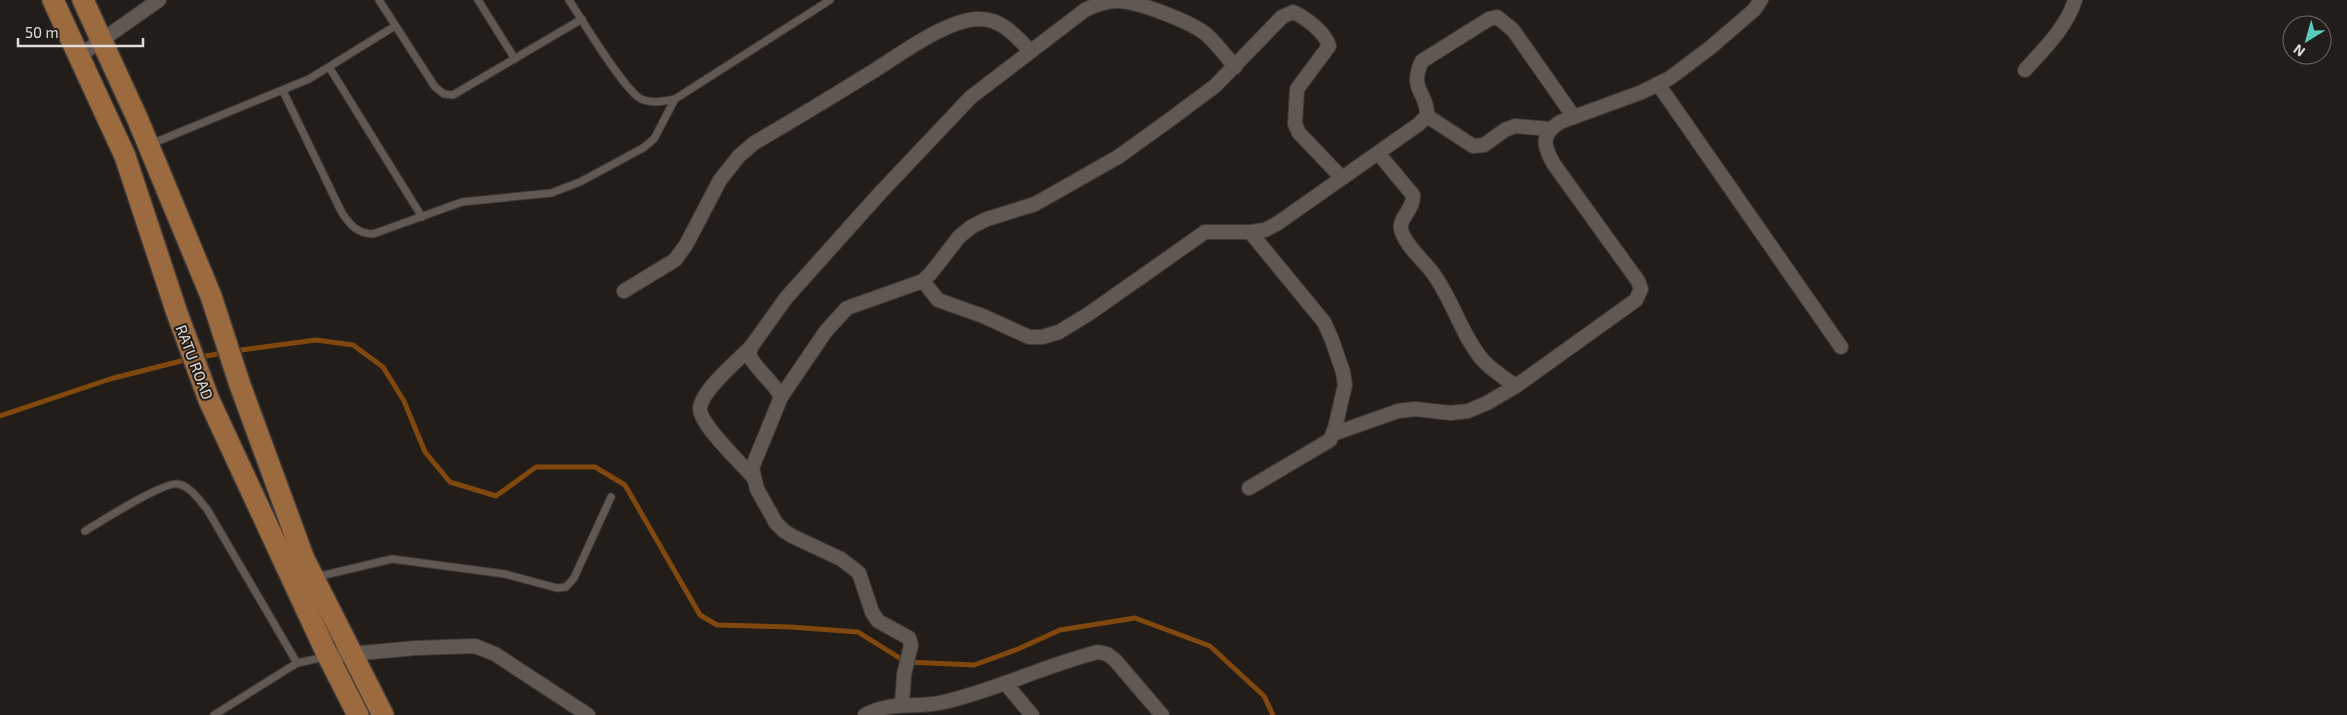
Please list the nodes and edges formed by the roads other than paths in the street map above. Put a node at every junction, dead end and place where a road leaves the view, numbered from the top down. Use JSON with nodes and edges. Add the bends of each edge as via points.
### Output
{"nodes":[{"id":1,"x":54,"y":0,"type":"edge"},
{"id":2,"x":83,"y":0,"type":"edge"},
{"id":3,"x":159,"y":0,"type":"edge"},
{"id":4,"x":379,"y":0,"type":"edge"},
{"id":5,"x":478,"y":0,"type":"edge"},
{"id":6,"x":569,"y":0,"type":"edge"},
{"id":7,"x":830,"y":0,"type":"edge"},
{"id":8,"x":1761,"y":0,"type":"edge"},
{"id":9,"x":2075,"y":0,"type":"edge"},
{"id":10,"x":582,"y":19,"type":"junction"},
{"id":11,"x":395,"y":26,"type":"junction"},
{"id":12,"x":102,"y":39,"type":"junction"},
{"id":13,"x":1030,"y":51,"type":"junction"},
{"id":14,"x":79,"y":56,"type":"junction"},
{"id":15,"x":515,"y":58,"type":"junction"},
{"id":16,"x":329,"y":67,"type":"junction"},
{"id":17,"x":1234,"y":67,"type":"junction"},
{"id":18,"x":2025,"y":70,"type":"dead end"},
{"id":19,"x":1658,"y":84,"type":"junction"},
{"id":20,"x":283,"y":91,"type":"junction"},
{"id":21,"x":675,"y":98,"type":"junction"},
{"id":22,"x":1427,"y":116,"type":"junction"},
{"id":23,"x":1574,"y":117,"type":"junction"},
{"id":24,"x":1550,"y":129,"type":"junction"},
{"id":25,"x":148,"y":145,"type":"junction"},
{"id":26,"x":1378,"y":153,"type":"junction"},
{"id":27,"x":1342,"y":178,"type":"junction"},
{"id":28,"x":422,"y":217,"type":"junction"},
{"id":29,"x":1250,"y":232,"type":"junction"},
{"id":30,"x":923,"y":281,"type":"junction"},
{"id":31,"x":624,"y":291,"type":"dead end"},
{"id":32,"x":751,"y":347,"type":"junction"},
{"id":33,"x":1841,"y":347,"type":"dead end"},
{"id":34,"x":1516,"y":386,"type":"junction"},
{"id":35,"x":781,"y":397,"type":"junction"},
{"id":36,"x":1333,"y":434,"type":"junction"},
{"id":37,"x":753,"y":477,"type":"junction"},
{"id":38,"x":1249,"y":488,"type":"dead end"},
{"id":39,"x":611,"y":497,"type":"dead end"},
{"id":40,"x":85,"y":531,"type":"dead end"},
{"id":41,"x":313,"y":577,"type":"junction"},
{"id":42,"x":352,"y":654,"type":"junction"},
{"id":43,"x":328,"y":656,"type":"junction"},
{"id":44,"x":297,"y":663,"type":"junction"},
{"id":45,"x":1005,"y":683,"type":"junction"},
{"id":46,"x":921,"y":704,"type":"junction"},
{"id":47,"x":902,"y":705,"type":"junction"},
{"id":48,"x":214,"y":715,"type":"edge"},
{"id":49,"x":358,"y":715,"type":"edge"},
{"id":50,"x":383,"y":715,"type":"edge"},
{"id":51,"x":588,"y":715,"type":"edge"},
{"id":52,"x":865,"y":715,"type":"edge"},
{"id":53,"x":931,"y":715,"type":"edge"},
{"id":54,"x":1032,"y":715,"type":"edge"},
{"id":55,"x":1162,"y":715,"type":"edge"}],
"edges":[{"from":1,"to":14,"type":"main road","name":"RATU ROAD"},
{"from":2,"to":12,"type":"main road"},
{"from":3,"to":12,"type":"street"},
{"from":4,"to":11,"type":"lane"},
{"from":5,"to":15,"type":"lane"},
{"from":6,"to":10,"type":"lane"},
{"from":7,"to":21,"type":"lane"},
{"from":8,"to":19,"type":"street","via":[[1754,10],[1689,66]]},
{"from":9,"to":18,"type":"street","via":[[2052,41]]},
{"from":10,"to":15,"type":"lane"},
{"from":10,"to":21,"type":"lane","via":[[626,84],[642,99],[660,102]]},
{"from":11,"to":15,"type":"lane","via":[[422,69],[444,94],[453,95]]},
{"from":11,"to":16,"type":"lane"},
{"from":12,"to":14,"type":"street"},
{"from":12,"to":25,"type":"main road"},
{"from":13,"to":17,"type":"street","via":[[1085,10],[1100,3],[1119,1],[1168,14],[1193,25],[1206,34]]},
{"from":13,"to":31,"type":"street","via":[[1009,30],[981,19],[961,22],[929,37],[754,143],[720,180],[690,239],[675,260]]},
{"from":13,"to":32,"type":"street","via":[[971,97],[881,192],[786,298]]},
{"from":14,"to":43,"type":"main road","name":"RATU ROAD","via":[[125,156],[209,400]]},
{"from":16,"to":20,"type":"lane"},
{"from":16,"to":28,"type":"lane"},
{"from":17,"to":27,"type":"street","via":[[1282,17],[1293,12],[1327,39],[1329,46],[1297,89],[1295,124],[1299,133]]},
{"from":17,"to":30,"type":"street","via":[[1215,86],[1118,156],[1035,204],[971,227]]},
{"from":19,"to":23,"type":"street"},
{"from":19,"to":33,"type":"street"},
{"from":20,"to":25,"type":"lane"},
{"from":20,"to":28,"type":"lane","via":[[342,212],[352,226],[361,233],[373,234]]},
{"from":21,"to":28,"type":"lane","via":[[654,138],[643,148],[580,182],[544,194],[462,202]]},
{"from":22,"to":23,"type":"street","via":[[1427,107],[1416,79],[1422,61],[1497,17],[1513,30]]},
{"from":22,"to":24,"type":"street","via":[[1473,146],[1484,145],[1515,126]]},
{"from":22,"to":26,"type":"street"},
{"from":23,"to":24,"type":"street"},
{"from":24,"to":34,"type":"street","via":[[1545,148],[1553,163],[1638,281],[1641,290],[1636,300],[1622,312]]},
{"from":25,"to":41,"type":"main road","via":[[211,296],[240,385]]},
{"from":26,"to":27,"type":"street"},
{"from":26,"to":34,"type":"street","via":[[1413,194],[1414,203],[1401,222],[1406,240],[1442,287],[1482,360]]},
{"from":27,"to":29,"type":"street","via":[[1278,224]]},
{"from":29,"to":30,"type":"street","via":[[1205,232],[1090,313],[1059,332],[1042,337],[1029,336],[938,300]]},
{"from":29,"to":36,"type":"street","via":[[1324,322],[1332,340],[1345,385]]},
{"from":30,"to":35,"type":"street","via":[[847,308],[826,332]]},
{"from":32,"to":35,"type":"street","via":[[748,355],[753,364]]},
{"from":32,"to":37,"type":"street","via":[[714,384],[701,402],[700,410],[701,417]]},
{"from":34,"to":36,"type":"street","via":[[1468,411],[1398,411]]},
{"from":35,"to":37,"type":"street","via":[[756,456]]},
{"from":36,"to":38,"type":"street","via":[[1325,444]]},
{"from":37,"to":47,"type":"street","via":[[776,523],[792,536],[841,559],[859,573],[878,621],[909,638],[910,658],[904,675]]},
{"from":39,"to":41,"type":"lane","via":[[574,578],[566,587],[556,588],[505,574],[392,560]]},
{"from":40,"to":44,"type":"lane","via":[[171,483],[180,484],[193,493],[206,509]]},
{"from":41,"to":42,"type":"main road"},
{"from":42,"to":43,"type":"street"},
{"from":42,"to":50,"type":"main road"},
{"from":42,"to":51,"type":"street","via":[[475,646],[495,654]]},
{"from":43,"to":44,"type":"lane"},
{"from":43,"to":49,"type":"main road","name":"RATU ROAD"},
{"from":44,"to":48,"type":"lane"},
{"from":45,"to":46,"type":"street","via":[[942,703]]},
{"from":45,"to":54,"type":"street"},
{"from":45,"to":55,"type":"street","via":[[1098,652],[1115,660]]},
{"from":46,"to":47,"type":"street"},
{"from":46,"to":53,"type":"street"},
{"from":47,"to":52,"type":"street","via":[[878,708]]}]}
